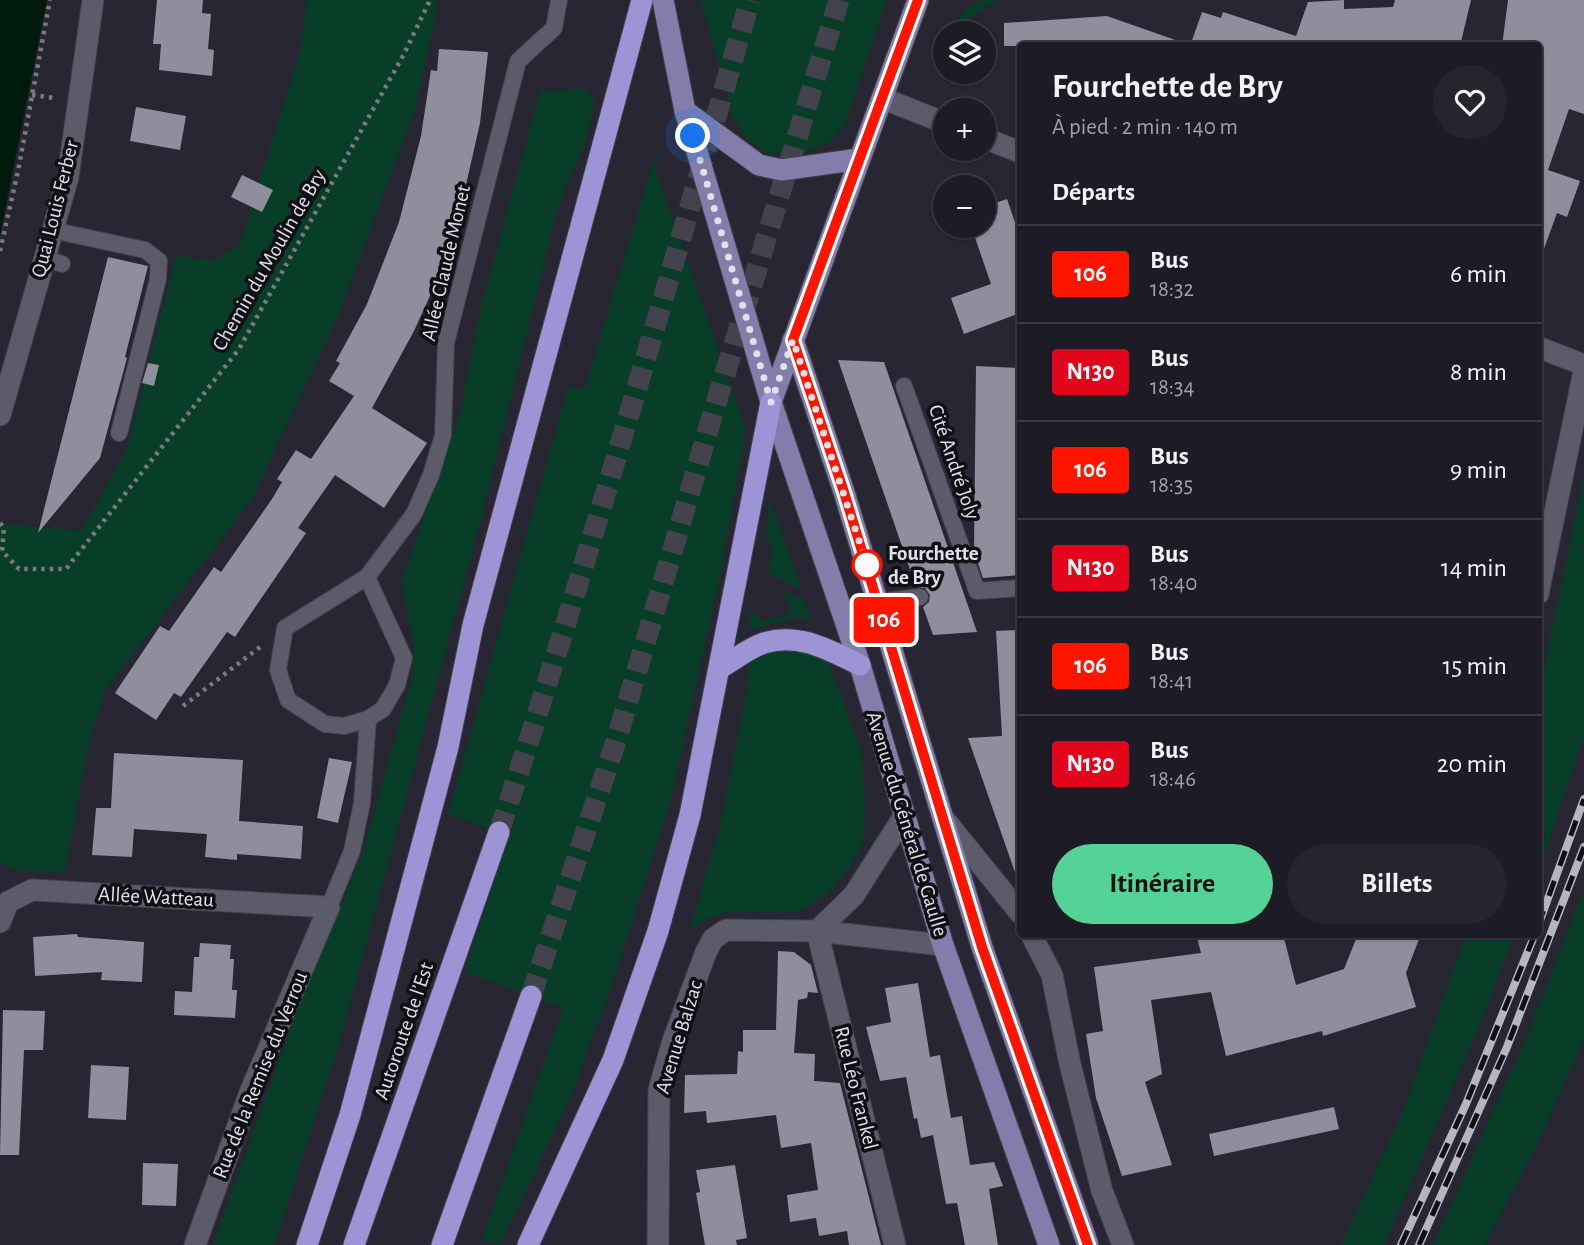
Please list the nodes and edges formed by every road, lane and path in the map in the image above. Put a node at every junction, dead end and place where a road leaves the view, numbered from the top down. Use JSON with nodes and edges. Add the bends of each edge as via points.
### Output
{"nodes":[{"id":1,"x":50,"y":0,"type":"edge"},
{"id":2,"x":93,"y":0,"type":"edge"},
{"id":3,"x":430,"y":0,"type":"edge"},
{"id":4,"x":559,"y":0,"type":"edge"},
{"id":5,"x":642,"y":0,"type":"edge"},
{"id":6,"x":663,"y":0,"type":"edge"},
{"id":7,"x":918,"y":0,"type":"edge"},
{"id":8,"x":32,"y":95,"type":"junction"},
{"id":9,"x":55,"y":98,"type":"dead end"},
{"id":10,"x":882,"y":98,"type":"junction"},
{"id":11,"x":685,"y":111,"type":"junction"},
{"id":12,"x":933,"y":118,"type":"edge"},
{"id":13,"x":996,"y":143,"type":"edge"},
{"id":14,"x":1017,"y":151,"type":"edge"},
{"id":15,"x":859,"y":159,"type":"junction"},
{"id":16,"x":52,"y":230,"type":"junction"},
{"id":17,"x":0,"y":251,"type":"edge"},
{"id":18,"x":793,"y":340,"type":"junction"},
{"id":19,"x":1542,"y":349,"type":"edge"},
{"id":20,"x":1584,"y":365,"type":"edge"},
{"id":21,"x":1584,"y":371,"type":"edge"},
{"id":22,"x":904,"y":386,"type":"dead end"},
{"id":23,"x":771,"y":402,"type":"junction"},
{"id":24,"x":0,"y":415,"type":"edge"},
{"id":25,"x":119,"y":433,"type":"dead end"},
{"id":26,"x":0,"y":523,"type":"edge"},
{"id":27,"x":1542,"y":575,"type":"edge"},
{"id":28,"x":367,"y":577,"type":"junction"},
{"id":29,"x":1017,"y":588,"type":"edge"},
{"id":30,"x":920,"y":597,"type":"dead end"},
{"id":31,"x":878,"y":602,"type":"junction"},
{"id":32,"x":285,"y":628,"type":"junction"},
{"id":33,"x":860,"y":665,"type":"junction"},
{"id":34,"x":720,"y":668,"type":"junction"},
{"id":35,"x":183,"y":706,"type":"dead end"},
{"id":36,"x":368,"y":719,"type":"junction"},
{"id":37,"x":904,"y":816,"type":"junction"},
{"id":38,"x":945,"y":820,"type":"junction"},
{"id":39,"x":499,"y":832,"type":"tunnel mouth"},
{"id":40,"x":329,"y":907,"type":"junction"},
{"id":41,"x":1017,"y":909,"type":"edge"},
{"id":42,"x":0,"y":922,"type":"edge"},
{"id":43,"x":817,"y":931,"type":"junction"},
{"id":44,"x":1041,"y":938,"type":"edge"},
{"id":45,"x":943,"y":945,"type":"junction"},
{"id":46,"x":531,"y":996,"type":"tunnel mouth"},
{"id":47,"x":195,"y":1245,"type":"edge"},
{"id":48,"x":307,"y":1245,"type":"edge"},
{"id":49,"x":354,"y":1245,"type":"edge"},
{"id":50,"x":442,"y":1245,"type":"edge"},
{"id":51,"x":528,"y":1245,"type":"edge"},
{"id":52,"x":658,"y":1245,"type":"edge"},
{"id":53,"x":895,"y":1245,"type":"edge"},
{"id":54,"x":1049,"y":1245,"type":"edge"},
{"id":55,"x":1088,"y":1245,"type":"edge"},
{"id":56,"x":1123,"y":1245,"type":"edge"}],
"edges":[{"from":1,"to":8,"type":"path"},
{"from":2,"to":16,"type":"street","name":"Quai Louis Ferber","via":[[68,177]]},
{"from":3,"to":26,"type":"path","name":"Chemin du Moulin de Bry","via":[[239,349],[66,569],[19,569],[2,551],[4,528]]},
{"from":4,"to":28,"type":"lane","name":"Allée Claude Monet","via":[[554,28],[518,61],[446,342],[443,435],[431,475],[414,514]]},
{"from":5,"to":48,"type":"highway","via":[[476,611],[448,747],[350,1115]]},
{"from":6,"to":11,"type":"main road","name":"Avenue du Général de Gaulle"},
{"from":7,"to":10,"type":"main road"},
{"from":8,"to":9,"type":"path"},
{"from":8,"to":17,"type":"path"},
{"from":10,"to":12,"type":"street"},
{"from":10,"to":15,"type":"main road"},
{"from":11,"to":15,"type":"main road","via":[[760,165],[782,170]]},
{"from":11,"to":23,"type":"main road","name":"Avenue du Général de Gaulle"},
{"from":13,"to":14,"type":"street"},
{"from":15,"to":18,"type":"main road"},
{"from":16,"to":24,"type":"street","name":"Quai Louis Ferber","via":[[53,261]]},
{"from":16,"to":25,"type":"lane","via":[[145,250],[159,261]]},
{"from":18,"to":23,"type":"main road"},
{"from":18,"to":31,"type":"main road","name":"Avenue du Général de Gaulle"},
{"from":19,"to":20,"type":"street"},
{"from":21,"to":27,"type":"street"},
{"from":22,"to":29,"type":"lane","name":"Cité André Joly","via":[[977,591]]},
{"from":23,"to":33,"type":"main road","name":"Avenue du Général de Gaulle"},
{"from":23,"to":34,"type":"highway"},
{"from":28,"to":32,"type":"lane","name":"Allée Claude Monet"},
{"from":28,"to":36,"type":"lane","via":[[404,658],[397,685],[383,709]]},
{"from":30,"to":31,"type":"lane"},
{"from":31,"to":38,"type":"main road","name":"Avenue du Général de Gaulle"},
{"from":32,"to":35,"type":"path"},
{"from":32,"to":36,"type":"lane","via":[[278,670],[288,700],[325,724],[344,726]]},
{"from":33,"to":34,"type":"highway","via":[[815,643],[789,639],[763,644]]},
{"from":33,"to":37,"type":"main road","name":"Avenue du Général de Gaulle"},
{"from":34,"to":51,"type":"highway","via":[[690,815],[658,931],[613,1060]]},
{"from":36,"to":40,"type":"lane","via":[[362,803]]},
{"from":37,"to":43,"type":"street","via":[[854,895]]},
{"from":37,"to":45,"type":"main road","name":"Avenue du Général de Gaulle"},
{"from":38,"to":41,"type":"street","name":"Avenue du Général de Gaulle"},
{"from":38,"to":55,"type":"main road","name":"Avenue du Général de Gaulle","via":[[982,947]]},
{"from":39,"to":49,"type":"highway","name":"Autoroute de l’Est"},
{"from":40,"to":42,"type":"street","name":"Allée Watteau","via":[[32,890],[8,902]]},
{"from":40,"to":47,"type":"street","name":"Rue de la Remise du Verrou","via":[[251,1090]]},
{"from":43,"to":45,"type":"street","name":"Avenue Balzac"},
{"from":43,"to":52,"type":"street","name":"Avenue Balzac","via":[[726,930],[713,939],[706,952],[659,1090]]},
{"from":43,"to":53,"type":"street","name":"Rue Léo Frankel"},
{"from":44,"to":56,"type":"street","via":[[1102,1191]]},
{"from":45,"to":54,"type":"main road","name":"Avenue du Général de Gaulle"},
{"from":46,"to":50,"type":"highway"}]}
